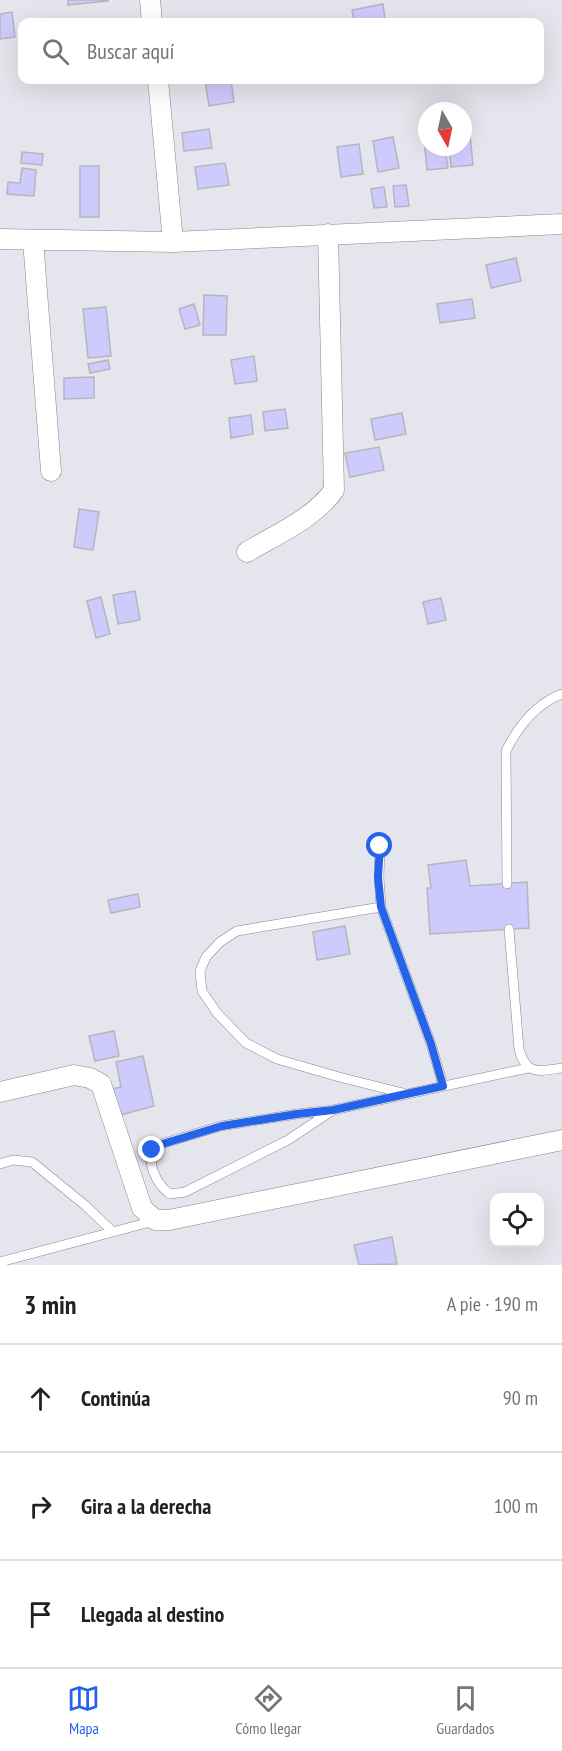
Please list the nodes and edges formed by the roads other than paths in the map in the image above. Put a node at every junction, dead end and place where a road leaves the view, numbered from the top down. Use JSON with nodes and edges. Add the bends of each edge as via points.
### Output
{"nodes":[{"id":1,"x":150,"y":0,"type":"edge"},
{"id":2,"x":152,"y":18,"type":"edge"},
{"id":3,"x":158,"y":84,"type":"edge"},
{"id":4,"x":562,"y":224,"type":"edge"},
{"id":5,"x":328,"y":234,"type":"junction"},
{"id":6,"x":0,"y":239,"type":"edge"},
{"id":7,"x":33,"y":240,"type":"junction"},
{"id":8,"x":173,"y":242,"type":"junction"},
{"id":9,"x":51,"y":471,"type":"dead end"},
{"id":10,"x":247,"y":552,"type":"dead end"},
{"id":11,"x":562,"y":694,"type":"edge"},
{"id":12,"x":380,"y":846,"type":"dead end"},
{"id":13,"x":507,"y":884,"type":"dead end"},
{"id":14,"x":381,"y":907,"type":"junction"},
{"id":15,"x":509,"y":929,"type":"dead end"},
{"id":16,"x":528,"y":1068,"type":"junction"},
{"id":17,"x":562,"y":1068,"type":"edge"},
{"id":18,"x":443,"y":1086,"type":"junction"},
{"id":19,"x":0,"y":1092,"type":"edge"},
{"id":20,"x":405,"y":1094,"type":"junction"},
{"id":21,"x":333,"y":1110,"type":"junction"},
{"id":22,"x":562,"y":1140,"type":"edge"},
{"id":23,"x":0,"y":1164,"type":"edge"},
{"id":24,"x":155,"y":1221,"type":"junction"},
{"id":25,"x":112,"y":1231,"type":"junction"},
{"id":26,"x":0,"y":1262,"type":"edge"}],
"edges":[{"from":1,"to":2,"type":"street"},
{"from":3,"to":8,"type":"street"},
{"from":4,"to":5,"type":"street"},
{"from":5,"to":8,"type":"street"},
{"from":5,"to":10,"type":"street","via":[[334,490],[315,511]]},
{"from":6,"to":7,"type":"street"},
{"from":7,"to":8,"type":"street"},
{"from":7,"to":9,"type":"street"},
{"from":11,"to":13,"type":"lane","via":[[529,716],[506,751]]},
{"from":12,"to":14,"type":"lane"},
{"from":14,"to":18,"type":"lane"},
{"from":14,"to":20,"type":"lane","via":[[237,931],[206,957],[200,971],[202,991],[246,1043],[277,1059]]},
{"from":15,"to":16,"type":"lane","via":[[519,1049]]},
{"from":16,"to":17,"type":"lane"},
{"from":16,"to":18,"type":"lane"},
{"from":18,"to":20,"type":"lane"},
{"from":19,"to":24,"type":"street","via":[[74,1075],[101,1084],[142,1208]]},
{"from":20,"to":21,"type":"lane"},
{"from":21,"to":21,"type":"lane","via":[[288,1140],[185,1192],[170,1194],[159,1187],[150,1159],[152,1150],[159,1145],[222,1126]]},
{"from":22,"to":24,"type":"street","via":[[271,1201]]},
{"from":23,"to":25,"type":"lane","via":[[13,1160],[32,1162]]},
{"from":24,"to":25,"type":"lane"},
{"from":25,"to":26,"type":"lane"}]}
